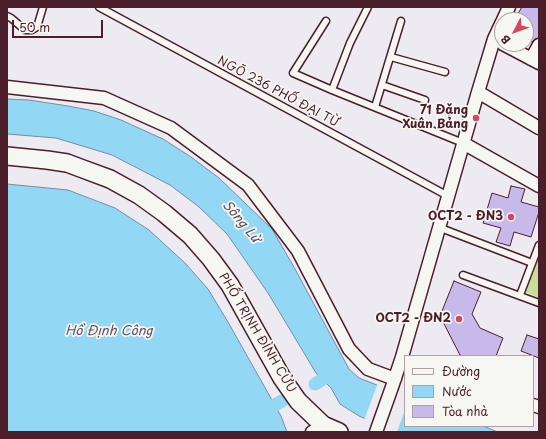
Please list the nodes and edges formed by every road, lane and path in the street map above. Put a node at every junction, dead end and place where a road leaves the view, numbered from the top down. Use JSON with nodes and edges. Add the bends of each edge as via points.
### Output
{"nodes":[{"id":1,"x":43,"y":7,"type":"edge"},
{"id":2,"x":99,"y":7,"type":"edge"},
{"id":3,"x":368,"y":7,"type":"edge"},
{"id":4,"x":7,"y":16,"type":"edge"},
{"id":5,"x":326,"y":21,"type":"dead end"},
{"id":6,"x":402,"y":21,"type":"dead end"},
{"id":7,"x":539,"y":45,"type":"edge"},
{"id":8,"x":496,"y":52,"type":"edge"},
{"id":9,"x":518,"y":52,"type":"edge"},
{"id":10,"x":391,"y":57,"type":"junction"},
{"id":11,"x":535,"y":61,"type":"edge"},
{"id":12,"x":445,"y":72,"type":"dead end"},
{"id":13,"x":382,"y":85,"type":"junction"},
{"id":14,"x":7,"y":87,"type":"edge"},
{"id":15,"x":332,"y":90,"type":"junction"},
{"id":16,"x":478,"y":92,"type":"junction"},
{"id":17,"x":425,"y":100,"type":"dead end"},
{"id":18,"x":375,"y":107,"type":"junction"},
{"id":19,"x":539,"y":128,"type":"edge"},
{"id":20,"x":463,"y":143,"type":"junction"},
{"id":21,"x":7,"y":156,"type":"edge"},
{"id":22,"x":539,"y":186,"type":"edge"},
{"id":23,"x":448,"y":196,"type":"junction"},
{"id":24,"x":438,"y":226,"type":"junction"},
{"id":25,"x":539,"y":245,"type":"edge"},
{"id":26,"x":532,"y":263,"type":"junction"},
{"id":27,"x":462,"y":274,"type":"dead end"},
{"id":28,"x":520,"y":295,"type":"junction"},
{"id":29,"x":539,"y":304,"type":"edge"},
{"id":30,"x":403,"y":358,"type":"edge"},
{"id":31,"x":394,"y":383,"type":"junction"},
{"id":32,"x":318,"y":428,"type":"edge"},
{"id":33,"x":339,"y":432,"type":"edge"},
{"id":34,"x":376,"y":432,"type":"edge"}],
"edges":[{"from":1,"to":4,"type":"lane","via":[[37,28],[32,30],[26,30]]},
{"from":2,"to":23,"type":"lane","name":"NGÕ 236 PHỐ ĐẠI TỪ"},
{"from":3,"to":15,"type":"lane","via":[[350,42]]},
{"from":5,"to":15,"type":"lane","via":[[293,72]]},
{"from":6,"to":10,"type":"lane"},
{"from":7,"to":11,"type":"street"},
{"from":8,"to":16,"type":"street"},
{"from":9,"to":11,"type":"street"},
{"from":10,"to":12,"type":"lane"},
{"from":10,"to":13,"type":"lane"},
{"from":13,"to":17,"type":"lane"},
{"from":13,"to":18,"type":"lane"},
{"from":14,"to":31,"type":"street","via":[[104,98],[171,128],[248,185],[298,251],[348,349],[368,369]]},
{"from":15,"to":18,"type":"lane"},
{"from":16,"to":19,"type":"street"},
{"from":16,"to":20,"type":"street"},
{"from":18,"to":20,"type":"lane"},
{"from":20,"to":22,"type":"street"},
{"from":20,"to":23,"type":"street"},
{"from":21,"to":32,"type":"main road","name":"PHỐ TRỊNH ĐÌNH CỬU","via":[[67,163],[110,179],[139,195],[190,235],[230,285],[282,378]]},
{"from":23,"to":24,"type":"street"},
{"from":24,"to":26,"type":"lane"},
{"from":24,"to":30,"type":"street"},
{"from":25,"to":26,"type":"lane"},
{"from":26,"to":28,"type":"lane"},
{"from":27,"to":28,"type":"lane"},
{"from":28,"to":29,"type":"lane"},
{"from":30,"to":31,"type":"street"},
{"from":31,"to":34,"type":"street"},
{"from":32,"to":33,"type":"main road","name":"PHỐ TRỊNH ĐÌNH CỬU"}]}
